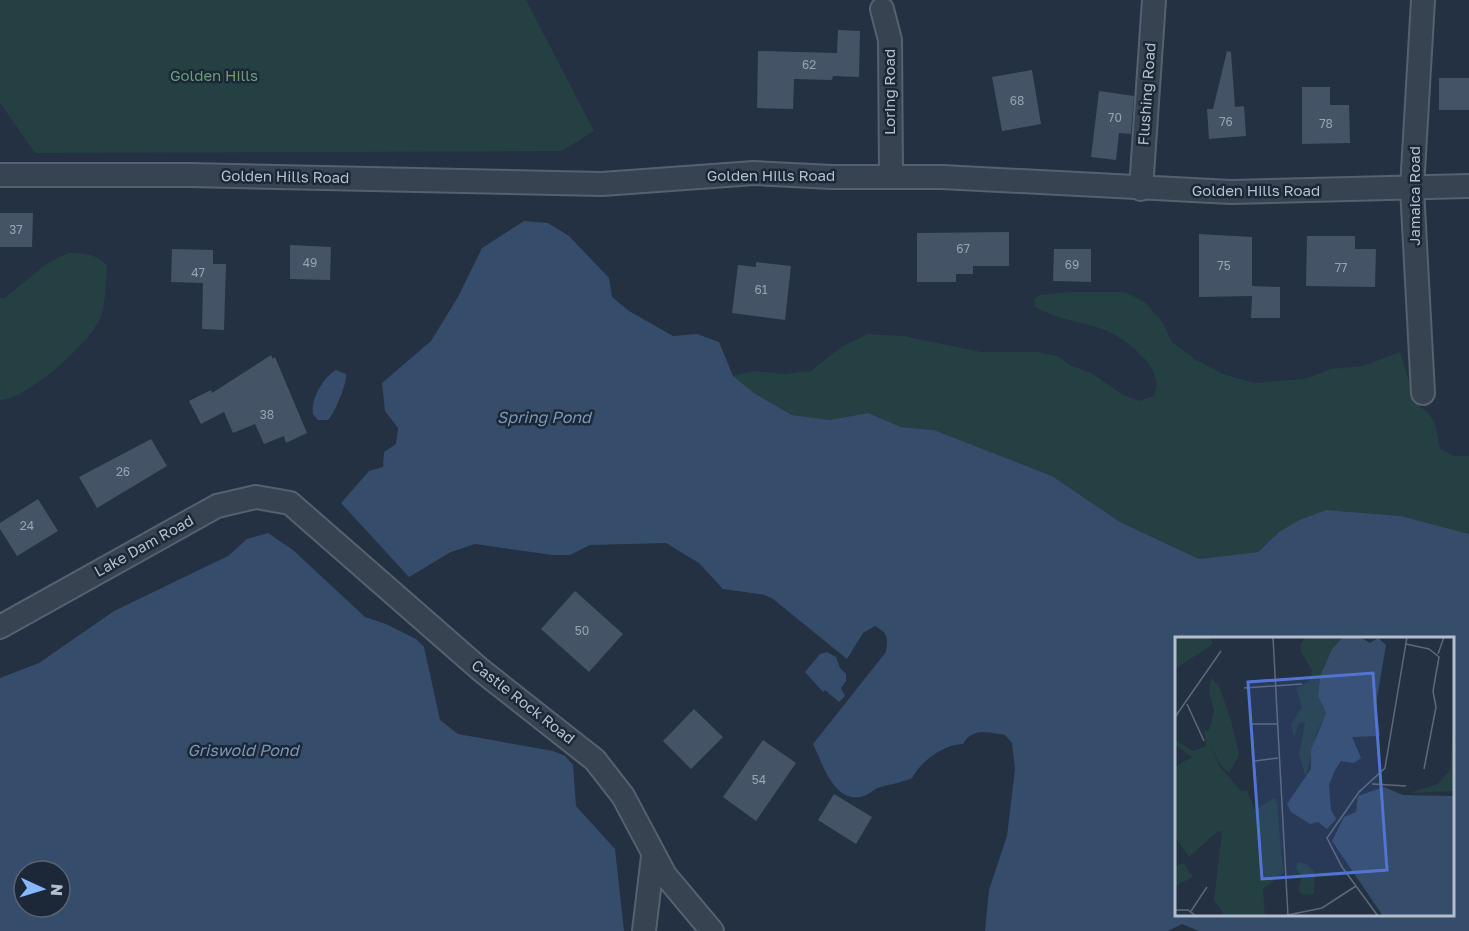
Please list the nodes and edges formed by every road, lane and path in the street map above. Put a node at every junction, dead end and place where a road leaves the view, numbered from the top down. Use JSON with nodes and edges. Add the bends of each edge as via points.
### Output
{"nodes":[{"id":1,"x":1154,"y":0,"type":"edge"},
{"id":2,"x":1422,"y":0,"type":"edge"},
{"id":3,"x":882,"y":9,"type":"dead end"},
{"id":4,"x":0,"y":175,"type":"edge"},
{"id":5,"x":891,"y":176,"type":"junction"},
{"id":6,"x":1469,"y":186,"type":"edge"},
{"id":7,"x":1412,"y":188,"type":"junction"},
{"id":8,"x":1140,"y":189,"type":"junction"},
{"id":9,"x":1423,"y":393,"type":"dead end"},
{"id":10,"x":295,"y":506,"type":"joint"},
{"id":11,"x":0,"y":627,"type":"edge"},
{"id":12,"x":652,"y":856,"type":"junction"},
{"id":13,"x":644,"y":931,"type":"edge"},
{"id":14,"x":712,"y":931,"type":"edge"}],
"edges":[{"from":1,"to":8,"type":"street","name":"Flushing Road"},
{"from":2,"to":7,"type":"street","name":"Jamaica Road"},
{"from":3,"to":5,"type":"street","name":"Loring Road","via":[[890,40]]},
{"from":4,"to":5,"type":"street","name":"Golden Hills Road","via":[[579,184],[720,174]]},
{"from":5,"to":8,"type":"street","name":"Golden Hills Road"},
{"from":6,"to":7,"type":"street","name":"Golden Hills Road"},
{"from":7,"to":8,"type":"street","name":"Golden Hills Road","via":[[1304,192]]},
{"from":7,"to":9,"type":"street","name":"Jamaica Road"},
{"from":10,"to":11,"type":"street","name":"Lake Dam Road","via":[[263,497],[217,506]]},
{"from":10,"to":12,"type":"street","name":"Castle Rock Road","via":[[482,671],[595,760],[623,796]]},
{"from":12,"to":13,"type":"street"},
{"from":12,"to":14,"type":"street","name":"Castle Rock Road"}]}
